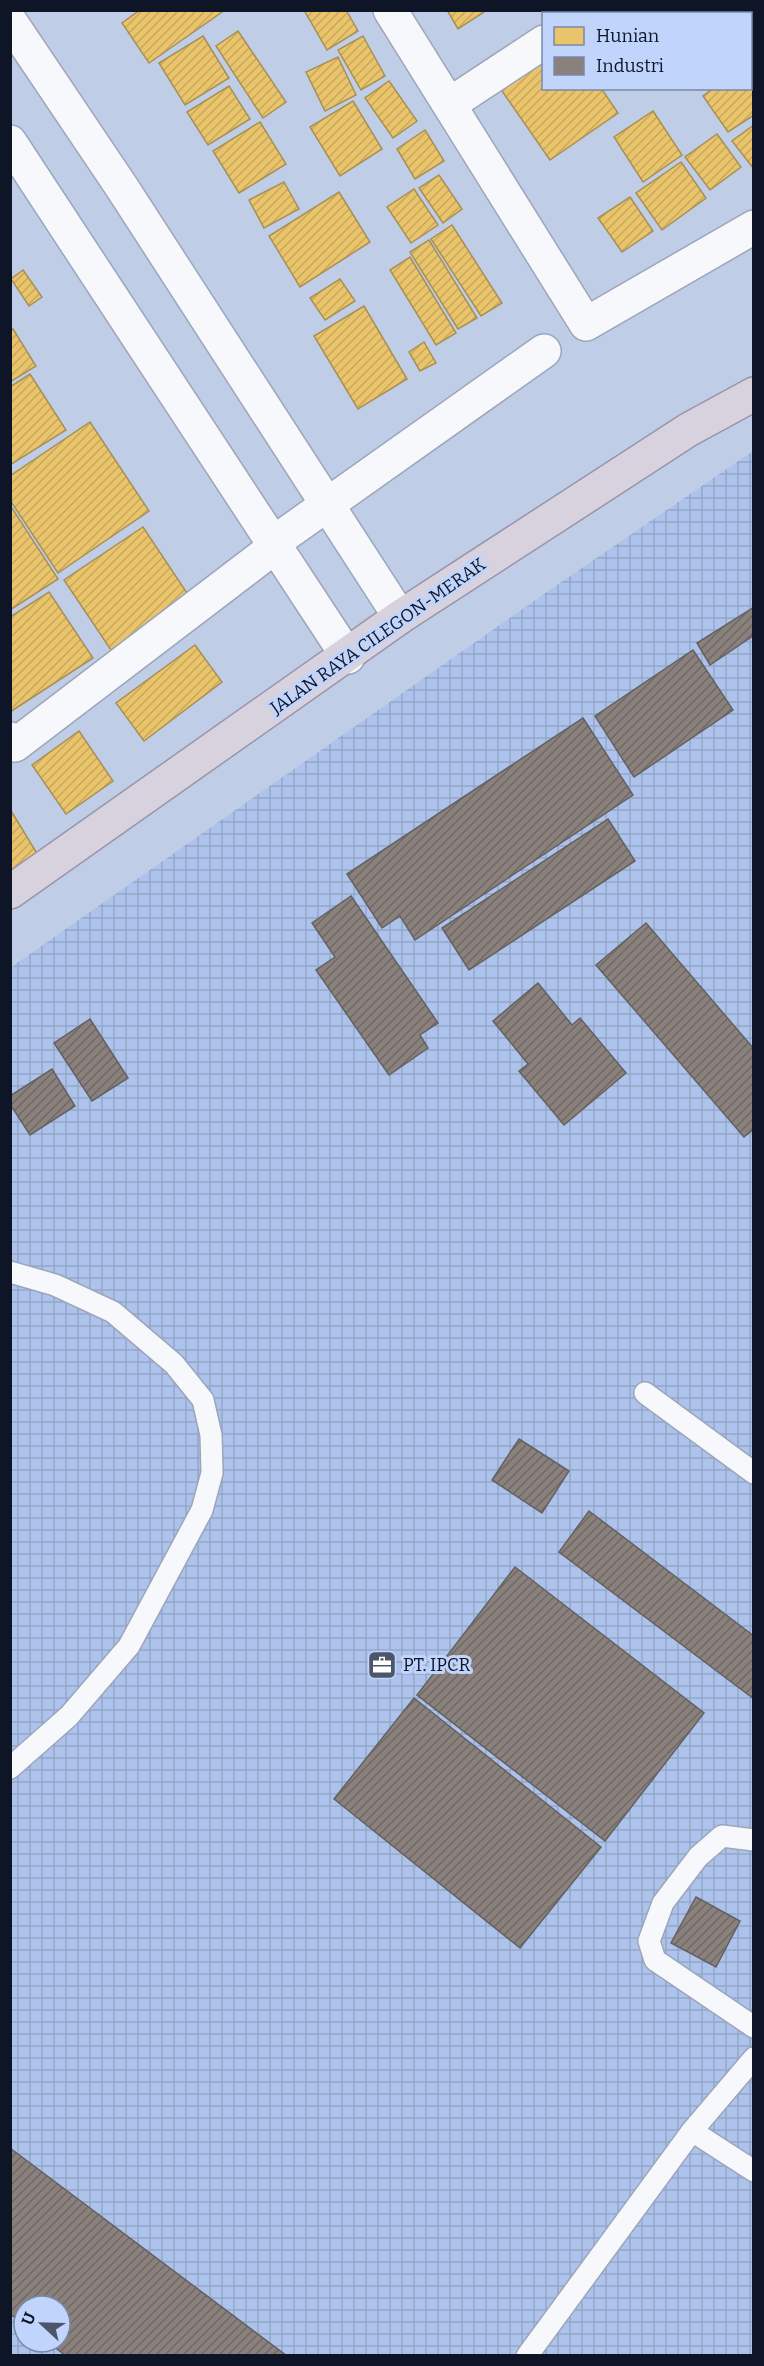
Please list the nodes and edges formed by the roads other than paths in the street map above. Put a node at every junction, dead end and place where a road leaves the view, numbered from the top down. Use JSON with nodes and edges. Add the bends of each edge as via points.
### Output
{"nodes":[{"id":1,"x":390,"y":10,"type":"edge"},
{"id":2,"x":10,"y":21,"type":"edge"},
{"id":3,"x":542,"y":43,"type":"edge"},
{"id":4,"x":450,"y":104,"type":"junction"},
{"id":5,"x":10,"y":142,"type":"edge"},
{"id":6,"x":753,"y":226,"type":"edge"},
{"id":7,"x":544,"y":351,"type":"dead end"},
{"id":8,"x":753,"y":394,"type":"edge"},
{"id":9,"x":327,"y":504,"type":"junction"},
{"id":10,"x":274,"y":544,"type":"junction"},
{"id":11,"x":400,"y":617,"type":"junction"},
{"id":12,"x":348,"y":657,"type":"junction"},
{"id":13,"x":12,"y":745,"type":"edge"},
{"id":14,"x":10,"y":892,"type":"edge"},
{"id":15,"x":10,"y":1272,"type":"edge"},
{"id":16,"x":645,"y":1393,"type":"dead end"},
{"id":17,"x":753,"y":1473,"type":"edge"},
{"id":18,"x":10,"y":1768,"type":"edge"},
{"id":19,"x":753,"y":1840,"type":"edge"},
{"id":20,"x":753,"y":2027,"type":"edge"},
{"id":21,"x":753,"y":2058,"type":"edge"},
{"id":22,"x":692,"y":2132,"type":"junction"},
{"id":23,"x":753,"y":2171,"type":"edge"},
{"id":24,"x":527,"y":2355,"type":"edge"}],
"edges":[{"from":1,"to":4,"type":"street"},
{"from":2,"to":9,"type":"street"},
{"from":3,"to":4,"type":"street"},
{"from":4,"to":6,"type":"street","via":[[586,324]]},
{"from":5,"to":10,"type":"street"},
{"from":7,"to":9,"type":"street"},
{"from":8,"to":11,"type":"highway","name":"JALAN RAYA CILEGON-MERAK","via":[[688,430]]},
{"from":9,"to":10,"type":"street"},
{"from":9,"to":11,"type":"street"},
{"from":10,"to":12,"type":"street"},
{"from":10,"to":13,"type":"street"},
{"from":11,"to":12,"type":"highway","name":"JALAN RAYA CILEGON-MERAK"},
{"from":12,"to":14,"type":"highway","name":"JALAN RAYA CILEGON-MERAK"},
{"from":15,"to":18,"type":"lane","via":[[55,1286],[113,1312],[174,1364],[202,1400],[211,1435],[212,1473],[201,1510],[129,1646],[69,1716]]},
{"from":16,"to":17,"type":"lane"},
{"from":19,"to":20,"type":"lane","via":[[722,1836],[698,1857],[663,1903],[649,1941],[656,1960]]},
{"from":21,"to":22,"type":"lane"},
{"from":22,"to":23,"type":"lane"},
{"from":22,"to":24,"type":"lane"}]}
